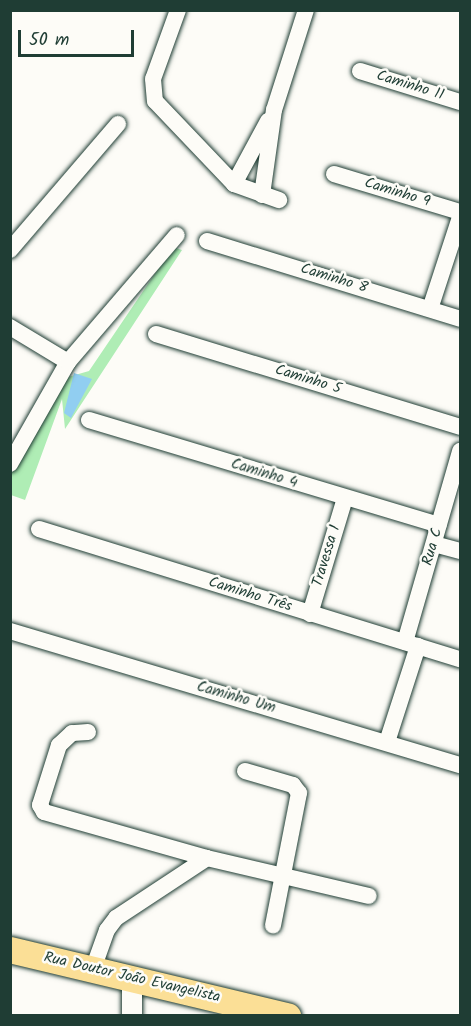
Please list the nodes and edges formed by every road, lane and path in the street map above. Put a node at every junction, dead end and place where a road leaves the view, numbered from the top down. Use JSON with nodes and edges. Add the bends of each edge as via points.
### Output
{"nodes":[{"id":1,"x":178,"y":10,"type":"edge"},
{"id":2,"x":306,"y":10,"type":"edge"},
{"id":3,"x":360,"y":71,"type":"dead end"},
{"id":4,"x":460,"y":102,"type":"edge"},
{"id":5,"x":274,"y":110,"type":"junction"},
{"id":6,"x":118,"y":124,"type":"dead end"},
{"id":7,"x":334,"y":174,"type":"dead end"},
{"id":8,"x":234,"y":184,"type":"junction"},
{"id":9,"x":262,"y":195,"type":"junction"},
{"id":10,"x":279,"y":200,"type":"dead end"},
{"id":11,"x":460,"y":212,"type":"edge"},
{"id":12,"x":460,"y":217,"type":"edge"},
{"id":13,"x":177,"y":236,"type":"dead end"},
{"id":14,"x":207,"y":241,"type":"dead end"},
{"id":15,"x":10,"y":250,"type":"edge"},
{"id":16,"x":430,"y":309,"type":"junction"},
{"id":17,"x":460,"y":319,"type":"edge"},
{"id":18,"x":10,"y":327,"type":"edge"},
{"id":19,"x":156,"y":334,"type":"dead end"},
{"id":20,"x":68,"y":362,"type":"junction"},
{"id":21,"x":89,"y":420,"type":"dead end"},
{"id":22,"x":460,"y":427,"type":"edge"},
{"id":23,"x":460,"y":451,"type":"edge"},
{"id":24,"x":10,"y":464,"type":"edge"},
{"id":25,"x":345,"y":498,"type":"junction"},
{"id":26,"x":440,"y":525,"type":"junction"},
{"id":27,"x":39,"y":529,"type":"dead end"},
{"id":28,"x":434,"y":544,"type":"junction"},
{"id":29,"x":460,"y":551,"type":"edge"},
{"id":30,"x":310,"y":614,"type":"junction"},
{"id":31,"x":10,"y":631,"type":"edge"},
{"id":32,"x":411,"y":644,"type":"junction"},
{"id":33,"x":460,"y":659,"type":"edge"},
{"id":34,"x":88,"y":732,"type":"dead end"},
{"id":35,"x":387,"y":742,"type":"junction"},
{"id":36,"x":460,"y":765,"type":"edge"},
{"id":37,"x":245,"y":771,"type":"dead end"},
{"id":38,"x":207,"y":858,"type":"junction"},
{"id":39,"x":284,"y":876,"type":"junction"},
{"id":40,"x":369,"y":896,"type":"dead end"},
{"id":41,"x":273,"y":925,"type":"dead end"},
{"id":42,"x":10,"y":950,"type":"edge"},
{"id":43,"x":93,"y":969,"type":"junction"},
{"id":44,"x":132,"y":978,"type":"junction"},
{"id":45,"x":132,"y":1016,"type":"edge"},
{"id":46,"x":288,"y":1016,"type":"edge"}],
"edges":[{"from":1,"to":8,"type":"street","via":[[153,79],[152,95]]},
{"from":2,"to":5,"type":"street"},
{"from":3,"to":4,"type":"street","name":"Caminho 11"},
{"from":5,"to":8,"type":"street"},
{"from":5,"to":9,"type":"street"},
{"from":6,"to":15,"type":"street"},
{"from":7,"to":11,"type":"street","name":"Caminho 9"},
{"from":8,"to":9,"type":"street"},
{"from":9,"to":10,"type":"street"},
{"from":12,"to":16,"type":"street"},
{"from":13,"to":20,"type":"street"},
{"from":14,"to":16,"type":"street","name":"Caminho 8"},
{"from":16,"to":17,"type":"street","name":"Caminho 8"},
{"from":18,"to":20,"type":"street"},
{"from":19,"to":22,"type":"street","name":"Caminho 5"},
{"from":20,"to":24,"type":"street"},
{"from":21,"to":25,"type":"street","name":"Caminho 4"},
{"from":23,"to":26,"type":"street","name":"Rua C"},
{"from":25,"to":26,"type":"street","name":"Caminho 4"},
{"from":25,"to":30,"type":"street","name":"Travessa 1"},
{"from":26,"to":28,"type":"street","name":"Rua C"},
{"from":27,"to":30,"type":"street","name":"Caminho Três"},
{"from":28,"to":29,"type":"street"},
{"from":28,"to":32,"type":"street","name":"Rua C"},
{"from":30,"to":32,"type":"street","name":"Caminho Três"},
{"from":31,"to":35,"type":"street","name":"Caminho Um"},
{"from":32,"to":33,"type":"street","name":"Caminho Três"},
{"from":32,"to":35,"type":"street","name":"Rua C"},
{"from":34,"to":38,"type":"street","via":[[72,733],[59,745],[40,805],[42,811]]},
{"from":35,"to":36,"type":"street","name":"Caminho Um"},
{"from":37,"to":39,"type":"street","via":[[293,786],[299,793]]},
{"from":38,"to":39,"type":"street"},
{"from":38,"to":43,"type":"street","via":[[116,918],[107,930]]},
{"from":39,"to":40,"type":"street"},
{"from":39,"to":41,"type":"street"},
{"from":42,"to":43,"type":"main road","name":"Rua Doutor João Evangelista"},
{"from":43,"to":44,"type":"main road","name":"Rua Doutor João Evangelista"},
{"from":44,"to":45,"type":"street"},
{"from":44,"to":46,"type":"main road","name":"Rua Doutor João Evangelista"}]}
